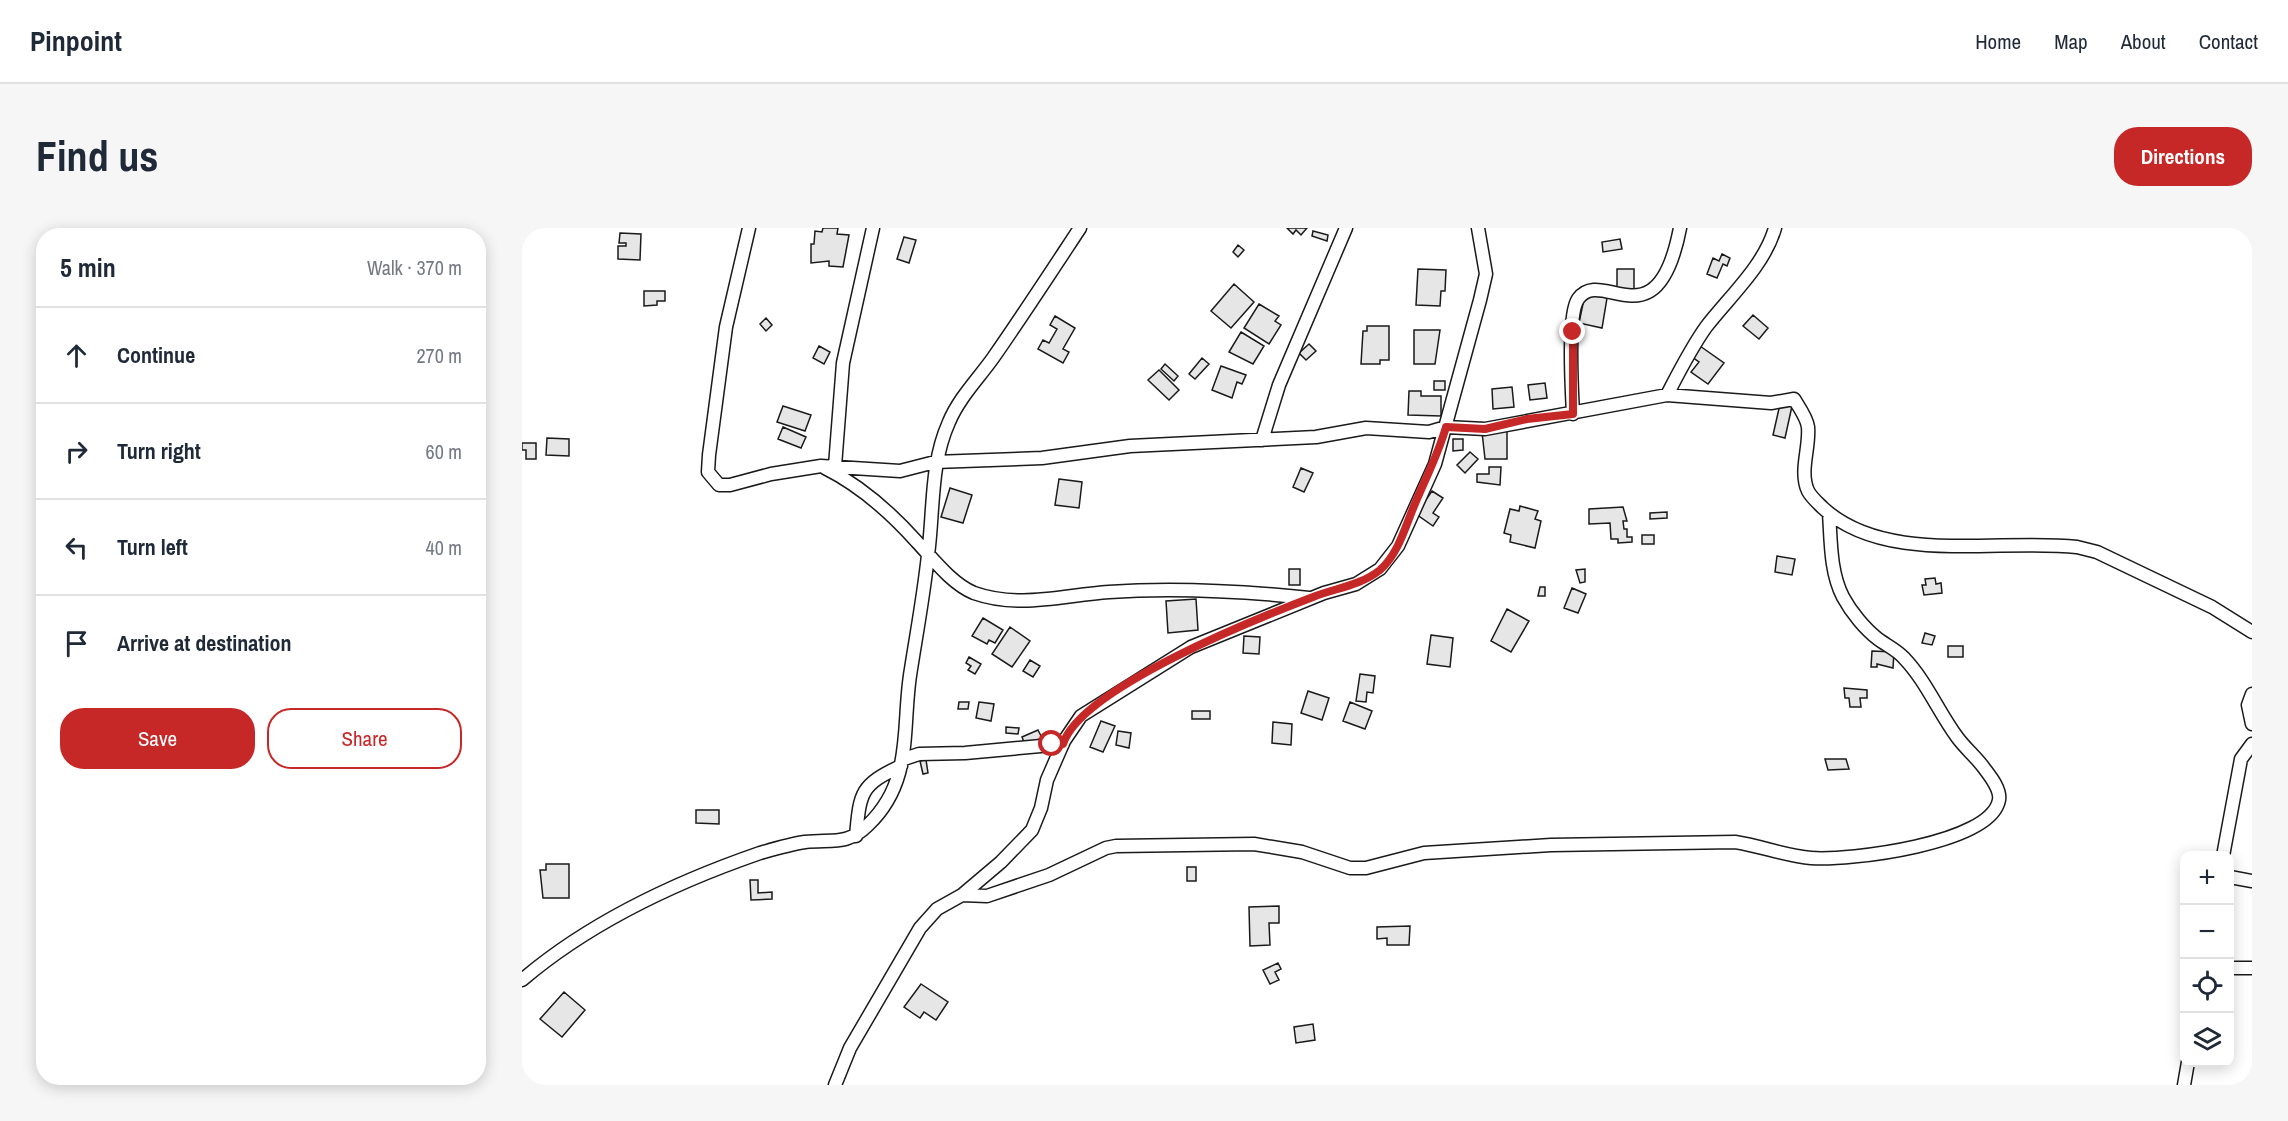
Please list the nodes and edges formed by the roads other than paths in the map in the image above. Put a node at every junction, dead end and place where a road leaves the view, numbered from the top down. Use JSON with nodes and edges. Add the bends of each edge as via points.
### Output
{"nodes":[{"id":1,"x":749,"y":228,"type":"edge"},
{"id":2,"x":1080,"y":228,"type":"edge"},
{"id":3,"x":1346,"y":228,"type":"edge"},
{"id":4,"x":1478,"y":228,"type":"edge"},
{"id":5,"x":1680,"y":228,"type":"edge"},
{"id":6,"x":1775,"y":228,"type":"edge"},
{"id":7,"x":871,"y":229,"type":"edge"},
{"id":8,"x":1667,"y":395,"type":"junction"},
{"id":9,"x":1573,"y":414,"type":"junction"},
{"id":10,"x":1446,"y":427,"type":"junction"},
{"id":11,"x":1262,"y":440,"type":"junction"},
{"id":12,"x":935,"y":462,"type":"junction"},
{"id":13,"x":821,"y":466,"type":"junction"},
{"id":14,"x":834,"y":466,"type":"junction"},
{"id":15,"x":1829,"y":513,"type":"junction"},
{"id":16,"x":928,"y":555,"type":"junction"},
{"id":17,"x":1310,"y":598,"type":"junction"},
{"id":18,"x":2252,"y":632,"type":"edge"},
{"id":19,"x":2252,"y":694,"type":"edge"},
{"id":20,"x":2252,"y":724,"type":"edge"},
{"id":21,"x":1063,"y":744,"type":"junction"},
{"id":22,"x":2252,"y":744,"type":"edge"},
{"id":23,"x":902,"y":762,"type":"junction"},
{"id":24,"x":856,"y":836,"type":"junction"},
{"id":25,"x":2224,"y":851,"type":"edge"},
{"id":26,"x":2234,"y":878,"type":"edge"},
{"id":27,"x":2252,"y":881,"type":"edge"},
{"id":28,"x":963,"y":895,"type":"junction"},
{"id":29,"x":2234,"y":968,"type":"edge"},
{"id":30,"x":2252,"y":968,"type":"edge"},
{"id":31,"x":522,"y":980,"type":"edge"},
{"id":32,"x":2187,"y":1067,"type":"edge"},
{"id":33,"x":835,"y":1085,"type":"edge"},
{"id":34,"x":2184,"y":1085,"type":"edge"}],
"edges":[{"from":1,"to":13,"type":"street","via":[[726,327],[708,472],[719,485],[730,485]]},
{"from":2,"to":12,"type":"street","via":[[959,403]]},
{"from":3,"to":11,"type":"street","via":[[1279,385]]},
{"from":4,"to":10,"type":"street","via":[[1486,274]]},
{"from":5,"to":9,"type":"street","via":[[1669,270],[1659,286],[1648,294],[1592,291],[1578,299],[1574,308],[1571,367]]},
{"from":6,"to":8,"type":"street","via":[[1755,267],[1705,328]]},
{"from":7,"to":14,"type":"street","via":[[843,363]]},
{"from":8,"to":9,"type":"street"},
{"from":8,"to":15,"type":"street","via":[[1771,403],[1794,399],[1808,425],[1808,492]]},
{"from":9,"to":10,"type":"street","via":[[1485,429]]},
{"from":10,"to":11,"type":"street","via":[[1429,432],[1366,428],[1316,437]]},
{"from":10,"to":17,"type":"street","via":[[1435,464],[1398,546],[1380,569],[1356,584]]},
{"from":11,"to":12,"type":"street","via":[[1130,446],[1042,458]]},
{"from":12,"to":14,"type":"street","via":[[900,471]]},
{"from":12,"to":16,"type":"street"},
{"from":13,"to":14,"type":"street"},
{"from":13,"to":16,"type":"street","via":[[887,513]]},
{"from":15,"to":18,"type":"street","via":[[1859,530],[1917,544],[2077,547],[2097,552],[2212,607]]},
{"from":15,"to":28,"type":"street","via":[[1833,565],[1844,599],[1876,638],[1904,657],[1998,790],[1996,809],[1969,830],[1885,854],[1832,858],[1809,858],[1735,842],[1551,845],[1424,853],[1366,868],[1350,868],[1302,852],[1254,844],[1116,846],[987,896]]},
{"from":16,"to":17,"type":"street","via":[[973,592],[998,598],[1039,601],[1109,592],[1233,590]]},
{"from":16,"to":23,"type":"street","via":[[910,672]]},
{"from":17,"to":21,"type":"street","via":[[1191,647],[1148,672],[1081,716]]},
{"from":19,"to":20,"type":"street","via":[[2248,705]]},
{"from":21,"to":23,"type":"street","via":[[919,754]]},
{"from":21,"to":28,"type":"street","via":[[1032,830]]},
{"from":22,"to":25,"type":"street","via":[[2241,759]]},
{"from":23,"to":24,"type":"street","via":[[882,808]]},
{"from":23,"to":24,"type":"street","via":[[865,789]]},
{"from":24,"to":31,"type":"street","via":[[842,841],[803,842],[713,870],[651,898],[569,943]]},
{"from":26,"to":27,"type":"street"},
{"from":28,"to":33,"type":"street","via":[[937,909],[920,928],[850,1048]]},
{"from":29,"to":30,"type":"street"},
{"from":32,"to":34,"type":"street"}]}
